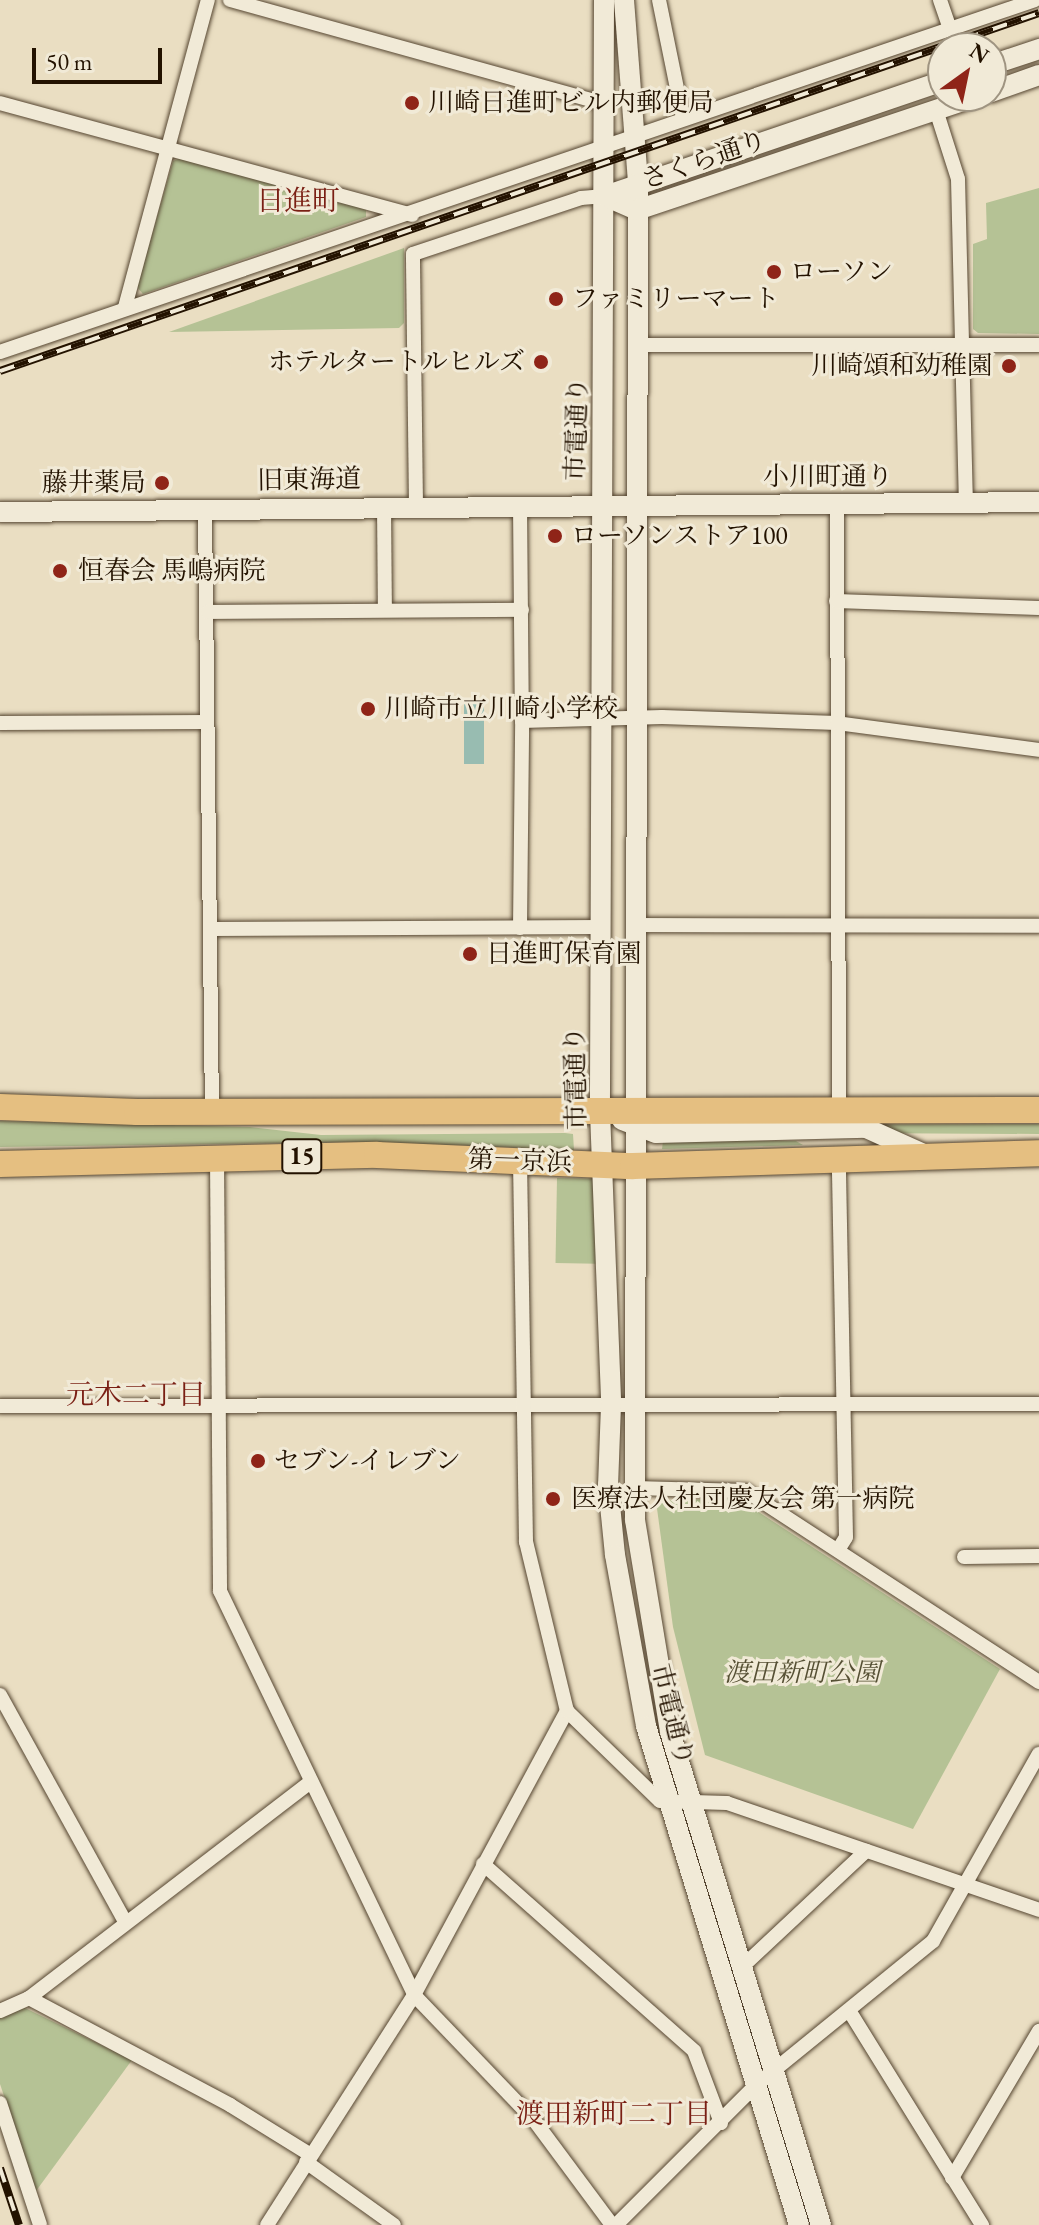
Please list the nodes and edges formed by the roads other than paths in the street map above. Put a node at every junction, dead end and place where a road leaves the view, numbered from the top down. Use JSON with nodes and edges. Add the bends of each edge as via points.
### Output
{"nodes":[{"id":1,"x":208,"y":0,"type":"edge"},
{"id":2,"x":230,"y":0,"type":"edge"},
{"id":3,"x":604,"y":0,"type":"edge"},
{"id":4,"x":624,"y":0,"type":"edge"},
{"id":5,"x":659,"y":0,"type":"edge"},
{"id":6,"x":940,"y":0,"type":"edge"},
{"id":7,"x":1035,"y":0,"type":"edge"},
{"id":8,"x":950,"y":29,"type":"junction"},
{"id":9,"x":1039,"y":49,"type":"edge"},
{"id":10,"x":1007,"y":60,"type":"edge"},
{"id":11,"x":1039,"y":75,"type":"edge"},
{"id":12,"x":927,"y":86,"type":"edge"},
{"id":13,"x":1007,"y":86,"type":"edge"},
{"id":14,"x":0,"y":103,"type":"edge"},
{"id":15,"x":605,"y":104,"type":"junction"},
{"id":16,"x":930,"y":112,"type":"edge"},
{"id":17,"x":937,"y":112,"type":"edge"},
{"id":18,"x":683,"y":118,"type":"junction"},
{"id":19,"x":637,"y":135,"type":"junction"},
{"id":20,"x":605,"y":145,"type":"junction"},
{"id":21,"x":166,"y":149,"type":"junction"},
{"id":22,"x":638,"y":174,"type":"junction"},
{"id":23,"x":605,"y":196,"type":"junction"},
{"id":24,"x":637,"y":210,"type":"junction"},
{"id":25,"x":412,"y":215,"type":"junction"},
{"id":26,"x":125,"y":307,"type":"junction"},
{"id":27,"x":636,"y":345,"type":"junction"},
{"id":28,"x":1039,"y":345,"type":"edge"},
{"id":29,"x":962,"y":346,"type":"junction"},
{"id":30,"x":0,"y":352,"type":"edge"},
{"id":31,"x":966,"y":502,"type":"junction"},
{"id":32,"x":1039,"y":502,"type":"edge"},
{"id":33,"x":837,"y":503,"type":"junction"},
{"id":34,"x":520,"y":504,"type":"junction"},
{"id":35,"x":618,"y":504,"type":"junction"},
{"id":36,"x":384,"y":505,"type":"junction"},
{"id":37,"x":416,"y":506,"type":"junction"},
{"id":38,"x":205,"y":508,"type":"junction"},
{"id":39,"x":0,"y":512,"type":"edge"},
{"id":40,"x":836,"y":601,"type":"junction"},
{"id":41,"x":1039,"y":608,"type":"edge"},
{"id":42,"x":385,"y":610,"type":"junction"},
{"id":43,"x":522,"y":610,"type":"junction"},
{"id":44,"x":208,"y":612,"type":"junction"},
{"id":45,"x":635,"y":720,"type":"junction"},
{"id":46,"x":522,"y":721,"type":"junction"},
{"id":47,"x":603,"y":721,"type":"junction"},
{"id":48,"x":207,"y":722,"type":"junction"},
{"id":49,"x":0,"y":723,"type":"edge"},
{"id":50,"x":837,"y":723,"type":"junction"},
{"id":51,"x":1039,"y":750,"type":"edge"},
{"id":52,"x":634,"y":925,"type":"junction"},
{"id":53,"x":838,"y":925,"type":"junction"},
{"id":54,"x":1039,"y":926,"type":"edge"},
{"id":55,"x":601,"y":927,"type":"junction"},
{"id":56,"x":520,"y":928,"type":"junction"},
{"id":57,"x":211,"y":929,"type":"junction"},
{"id":58,"x":0,"y":1107,"type":"edge"},
{"id":59,"x":839,"y":1110,"type":"junction"},
{"id":60,"x":1039,"y":1110,"type":"edge"},
{"id":61,"x":212,"y":1112,"type":"junction"},
{"id":62,"x":600,"y":1112,"type":"junction"},
{"id":63,"x":634,"y":1118,"type":"junction"},
{"id":64,"x":1039,"y":1153,"type":"edge"},
{"id":65,"x":926,"y":1155,"type":"junction"},
{"id":66,"x":217,"y":1157,"type":"junction"},
{"id":67,"x":839,"y":1161,"type":"junction"},
{"id":68,"x":520,"y":1162,"type":"junction"},
{"id":69,"x":0,"y":1164,"type":"edge"},
{"id":70,"x":604,"y":1164,"type":"junction"},
{"id":71,"x":633,"y":1166,"type":"junction"},
{"id":72,"x":844,"y":1403,"type":"junction"},
{"id":73,"x":1039,"y":1404,"type":"edge"},
{"id":74,"x":0,"y":1406,"type":"edge"},
{"id":75,"x":522,"y":1406,"type":"junction"},
{"id":76,"x":622,"y":1406,"type":"junction"},
{"id":77,"x":217,"y":1408,"type":"junction"},
{"id":78,"x":633,"y":1488,"type":"junction"},
{"id":79,"x":838,"y":1550,"type":"junction"},
{"id":80,"x":1039,"y":1556,"type":"edge"},
{"id":81,"x":964,"y":1557,"type":"dead end"},
{"id":82,"x":1039,"y":1682,"type":"edge"},
{"id":83,"x":0,"y":1695,"type":"edge"},
{"id":84,"x":567,"y":1711,"type":"junction"},
{"id":85,"x":1039,"y":1754,"type":"edge"},
{"id":86,"x":311,"y":1782,"type":"junction"},
{"id":87,"x":668,"y":1803,"type":"junction"},
{"id":88,"x":691,"y":1805,"type":"junction"},
{"id":89,"x":866,"y":1851,"type":"junction"},
{"id":90,"x":483,"y":1864,"type":"junction"},
{"id":91,"x":967,"y":1885,"type":"junction"},
{"id":92,"x":1039,"y":1910,"type":"edge"},
{"id":93,"x":126,"y":1923,"type":"junction"},
{"id":94,"x":742,"y":1967,"type":"junction"},
{"id":95,"x":414,"y":1995,"type":"junction"},
{"id":96,"x":29,"y":1998,"type":"junction"},
{"id":97,"x":0,"y":2011,"type":"edge"},
{"id":98,"x":850,"y":2012,"type":"junction"},
{"id":99,"x":1039,"y":2031,"type":"edge"},
{"id":100,"x":775,"y":2074,"type":"junction"},
{"id":101,"x":756,"y":2085,"type":"junction"},
{"id":102,"x":0,"y":2103,"type":"edge"},
{"id":103,"x":721,"y":2123,"type":"junction"},
{"id":104,"x":308,"y":2159,"type":"junction"},
{"id":105,"x":952,"y":2178,"type":"junction"},
{"id":106,"x":40,"y":2225,"type":"edge"},
{"id":107,"x":267,"y":2225,"type":"edge"},
{"id":108,"x":394,"y":2225,"type":"edge"},
{"id":109,"x":614,"y":2225,"type":"edge"},
{"id":110,"x":799,"y":2225,"type":"edge"},
{"id":111,"x":821,"y":2225,"type":"edge"},
{"id":112,"x":982,"y":2225,"type":"edge"}],
"edges":[{"from":1,"to":21,"type":"street"},
{"from":2,"to":15,"type":"street"},
{"from":3,"to":15,"type":"street","name":"市電通り"},
{"from":4,"to":19,"type":"street","name":"市電通り"},
{"from":5,"to":18,"type":"street"},
{"from":6,"to":8,"type":"street"},
{"from":7,"to":8,"type":"street"},
{"from":8,"to":18,"type":"street"},
{"from":9,"to":10,"type":"street"},
{"from":11,"to":13,"type":"street"},
{"from":12,"to":22,"type":"street","name":"さくら通り","via":[[660,176]]},
{"from":14,"to":21,"type":"street"},
{"from":15,"to":20,"type":"street","name":"市電通り"},
{"from":16,"to":24,"type":"street","name":"さくら通り"},
{"from":17,"to":29,"type":"street","via":[[958,179]]},
{"from":18,"to":19,"type":"street"},
{"from":19,"to":20,"type":"street"},
{"from":19,"to":22,"type":"street","name":"市電通り"},
{"from":20,"to":23,"type":"street","name":"市電通り"},
{"from":20,"to":25,"type":"street"},
{"from":21,"to":25,"type":"street"},
{"from":21,"to":26,"type":"street"},
{"from":22,"to":23,"type":"street","name":"さくら通り"},
{"from":22,"to":24,"type":"street","name":"市電通り"},
{"from":23,"to":24,"type":"street","name":"さくら通り"},
{"from":23,"to":35,"type":"street","name":"市電通り"},
{"from":23,"to":37,"type":"street","via":[[581,198],[413,254]]},
{"from":24,"to":27,"type":"street","name":"市電通り"},
{"from":25,"to":26,"type":"street"},
{"from":26,"to":30,"type":"street"},
{"from":27,"to":29,"type":"street"},
{"from":27,"to":35,"type":"street","name":"市電通り"},
{"from":28,"to":29,"type":"street"},
{"from":29,"to":31,"type":"street"},
{"from":31,"to":32,"type":"street","name":"小川町通り"},
{"from":31,"to":33,"type":"street","name":"小川町通り"},
{"from":33,"to":35,"type":"street","name":"小川町通り"},
{"from":33,"to":40,"type":"street"},
{"from":34,"to":35,"type":"street","name":"旧東海道"},
{"from":34,"to":37,"type":"street","name":"旧東海道"},
{"from":34,"to":43,"type":"street"},
{"from":35,"to":45,"type":"street","name":"市電通り"},
{"from":35,"to":47,"type":"street","name":"市電通り"},
{"from":36,"to":37,"type":"street","name":"旧東海道"},
{"from":36,"to":38,"type":"street","name":"旧東海道"},
{"from":36,"to":42,"type":"street"},
{"from":38,"to":39,"type":"street","name":"旧東海道"},
{"from":38,"to":44,"type":"street"},
{"from":40,"to":41,"type":"street"},
{"from":40,"to":50,"type":"street"},
{"from":42,"to":43,"type":"street"},
{"from":42,"to":44,"type":"street"},
{"from":43,"to":46,"type":"street"},
{"from":44,"to":48,"type":"street"},
{"from":45,"to":47,"type":"street"},
{"from":45,"to":50,"type":"street"},
{"from":45,"to":52,"type":"street","name":"市電通り"},
{"from":46,"to":47,"type":"street"},
{"from":46,"to":56,"type":"street"},
{"from":47,"to":55,"type":"street","name":"市電通り"},
{"from":48,"to":49,"type":"street"},
{"from":48,"to":57,"type":"street"},
{"from":50,"to":51,"type":"street"},
{"from":50,"to":53,"type":"street"},
{"from":52,"to":53,"type":"street"},
{"from":52,"to":63,"type":"street","name":"市電通り"},
{"from":53,"to":54,"type":"street"},
{"from":53,"to":59,"type":"street"},
{"from":55,"to":56,"type":"street"},
{"from":55,"to":62,"type":"street","name":"市電通り"},
{"from":56,"to":57,"type":"street"},
{"from":57,"to":61,"type":"street"},
{"from":58,"to":61,"type":"highway","name":"第一京浜","number":"15"},
{"from":59,"to":60,"type":"highway","name":"第一京浜","number":"15"},
{"from":59,"to":63,"type":"highway","name":"第一京浜","number":"15"},
{"from":61,"to":62,"type":"highway","name":"第一京浜","number":"15"},
{"from":62,"to":63,"type":"highway","name":"第一京浜","number":"15"},
{"from":62,"to":70,"type":"street","name":"市電通り"},
{"from":63,"to":65,"type":"street","via":[[656,1133],[866,1128]]},
{"from":63,"to":71,"type":"street","name":"市電通り"},
{"from":64,"to":65,"type":"highway","name":"第一京浜","number":"15"},
{"from":65,"to":67,"type":"highway","name":"第一京浜","number":"15"},
{"from":66,"to":68,"type":"highway","name":"第一京浜","number":"15","via":[[377,1155]]},
{"from":66,"to":69,"type":"highway","name":"第一京浜","number":"15"},
{"from":66,"to":77,"type":"street"},
{"from":67,"to":71,"type":"highway","name":"第一京浜","number":"15"},
{"from":67,"to":72,"type":"street"},
{"from":68,"to":70,"type":"highway","name":"第一京浜","number":"15"},
{"from":68,"to":75,"type":"street"},
{"from":70,"to":71,"type":"highway","name":"第一京浜","number":"15"},
{"from":70,"to":76,"type":"street","name":"市電通り"},
{"from":71,"to":76,"type":"street","name":"市電通り"},
{"from":72,"to":73,"type":"street"},
{"from":72,"to":76,"type":"street"},
{"from":72,"to":79,"type":"street","via":[[846,1537]]},
{"from":74,"to":77,"type":"street"},
{"from":75,"to":76,"type":"street"},
{"from":75,"to":77,"type":"street"},
{"from":75,"to":84,"type":"street","via":[[526,1542]]},
{"from":76,"to":78,"type":"street","name":"市電通り"},
{"from":76,"to":87,"type":"street","name":"市電通り","via":[[608,1485],[615,1555],[632,1666]]},
{"from":77,"to":86,"type":"street","via":[[220,1591]]},
{"from":78,"to":79,"type":"street","via":[[746,1491]]},
{"from":78,"to":88,"type":"street","name":"市電通り","via":[[659,1687]]},
{"from":79,"to":82,"type":"street"},
{"from":80,"to":81,"type":"street"},
{"from":83,"to":93,"type":"street"},
{"from":84,"to":87,"type":"street","via":[[648,1793]]},
{"from":84,"to":90,"type":"street"},
{"from":85,"to":91,"type":"street"},
{"from":86,"to":93,"type":"street"},
{"from":86,"to":95,"type":"street"},
{"from":87,"to":88,"type":"street"},
{"from":87,"to":101,"type":"street","name":"市電通り"},
{"from":88,"to":89,"type":"street","via":[[727,1803]]},
{"from":88,"to":94,"type":"street","name":"市電通り"},
{"from":89,"to":91,"type":"street"},
{"from":89,"to":94,"type":"street"},
{"from":90,"to":95,"type":"street"},
{"from":90,"to":103,"type":"street","via":[[694,2051]]},
{"from":91,"to":92,"type":"street"},
{"from":91,"to":98,"type":"street","via":[[933,1941]]},
{"from":93,"to":96,"type":"street"},
{"from":94,"to":100,"type":"street","name":"市電通り"},
{"from":95,"to":104,"type":"street"},
{"from":95,"to":109,"type":"street","via":[[534,2120]]},
{"from":96,"to":97,"type":"street"},
{"from":96,"to":104,"type":"street","via":[[197,2087]]},
{"from":98,"to":100,"type":"street"},
{"from":98,"to":105,"type":"street"},
{"from":99,"to":105,"type":"street"},
{"from":100,"to":101,"type":"street"},
{"from":100,"to":111,"type":"street","name":"市電通り"},
{"from":101,"to":103,"type":"street"},
{"from":101,"to":110,"type":"street","name":"市電通り"},
{"from":102,"to":106,"type":"street"},
{"from":103,"to":109,"type":"street"},
{"from":104,"to":107,"type":"street"},
{"from":104,"to":108,"type":"street"},
{"from":105,"to":112,"type":"street"}]}
